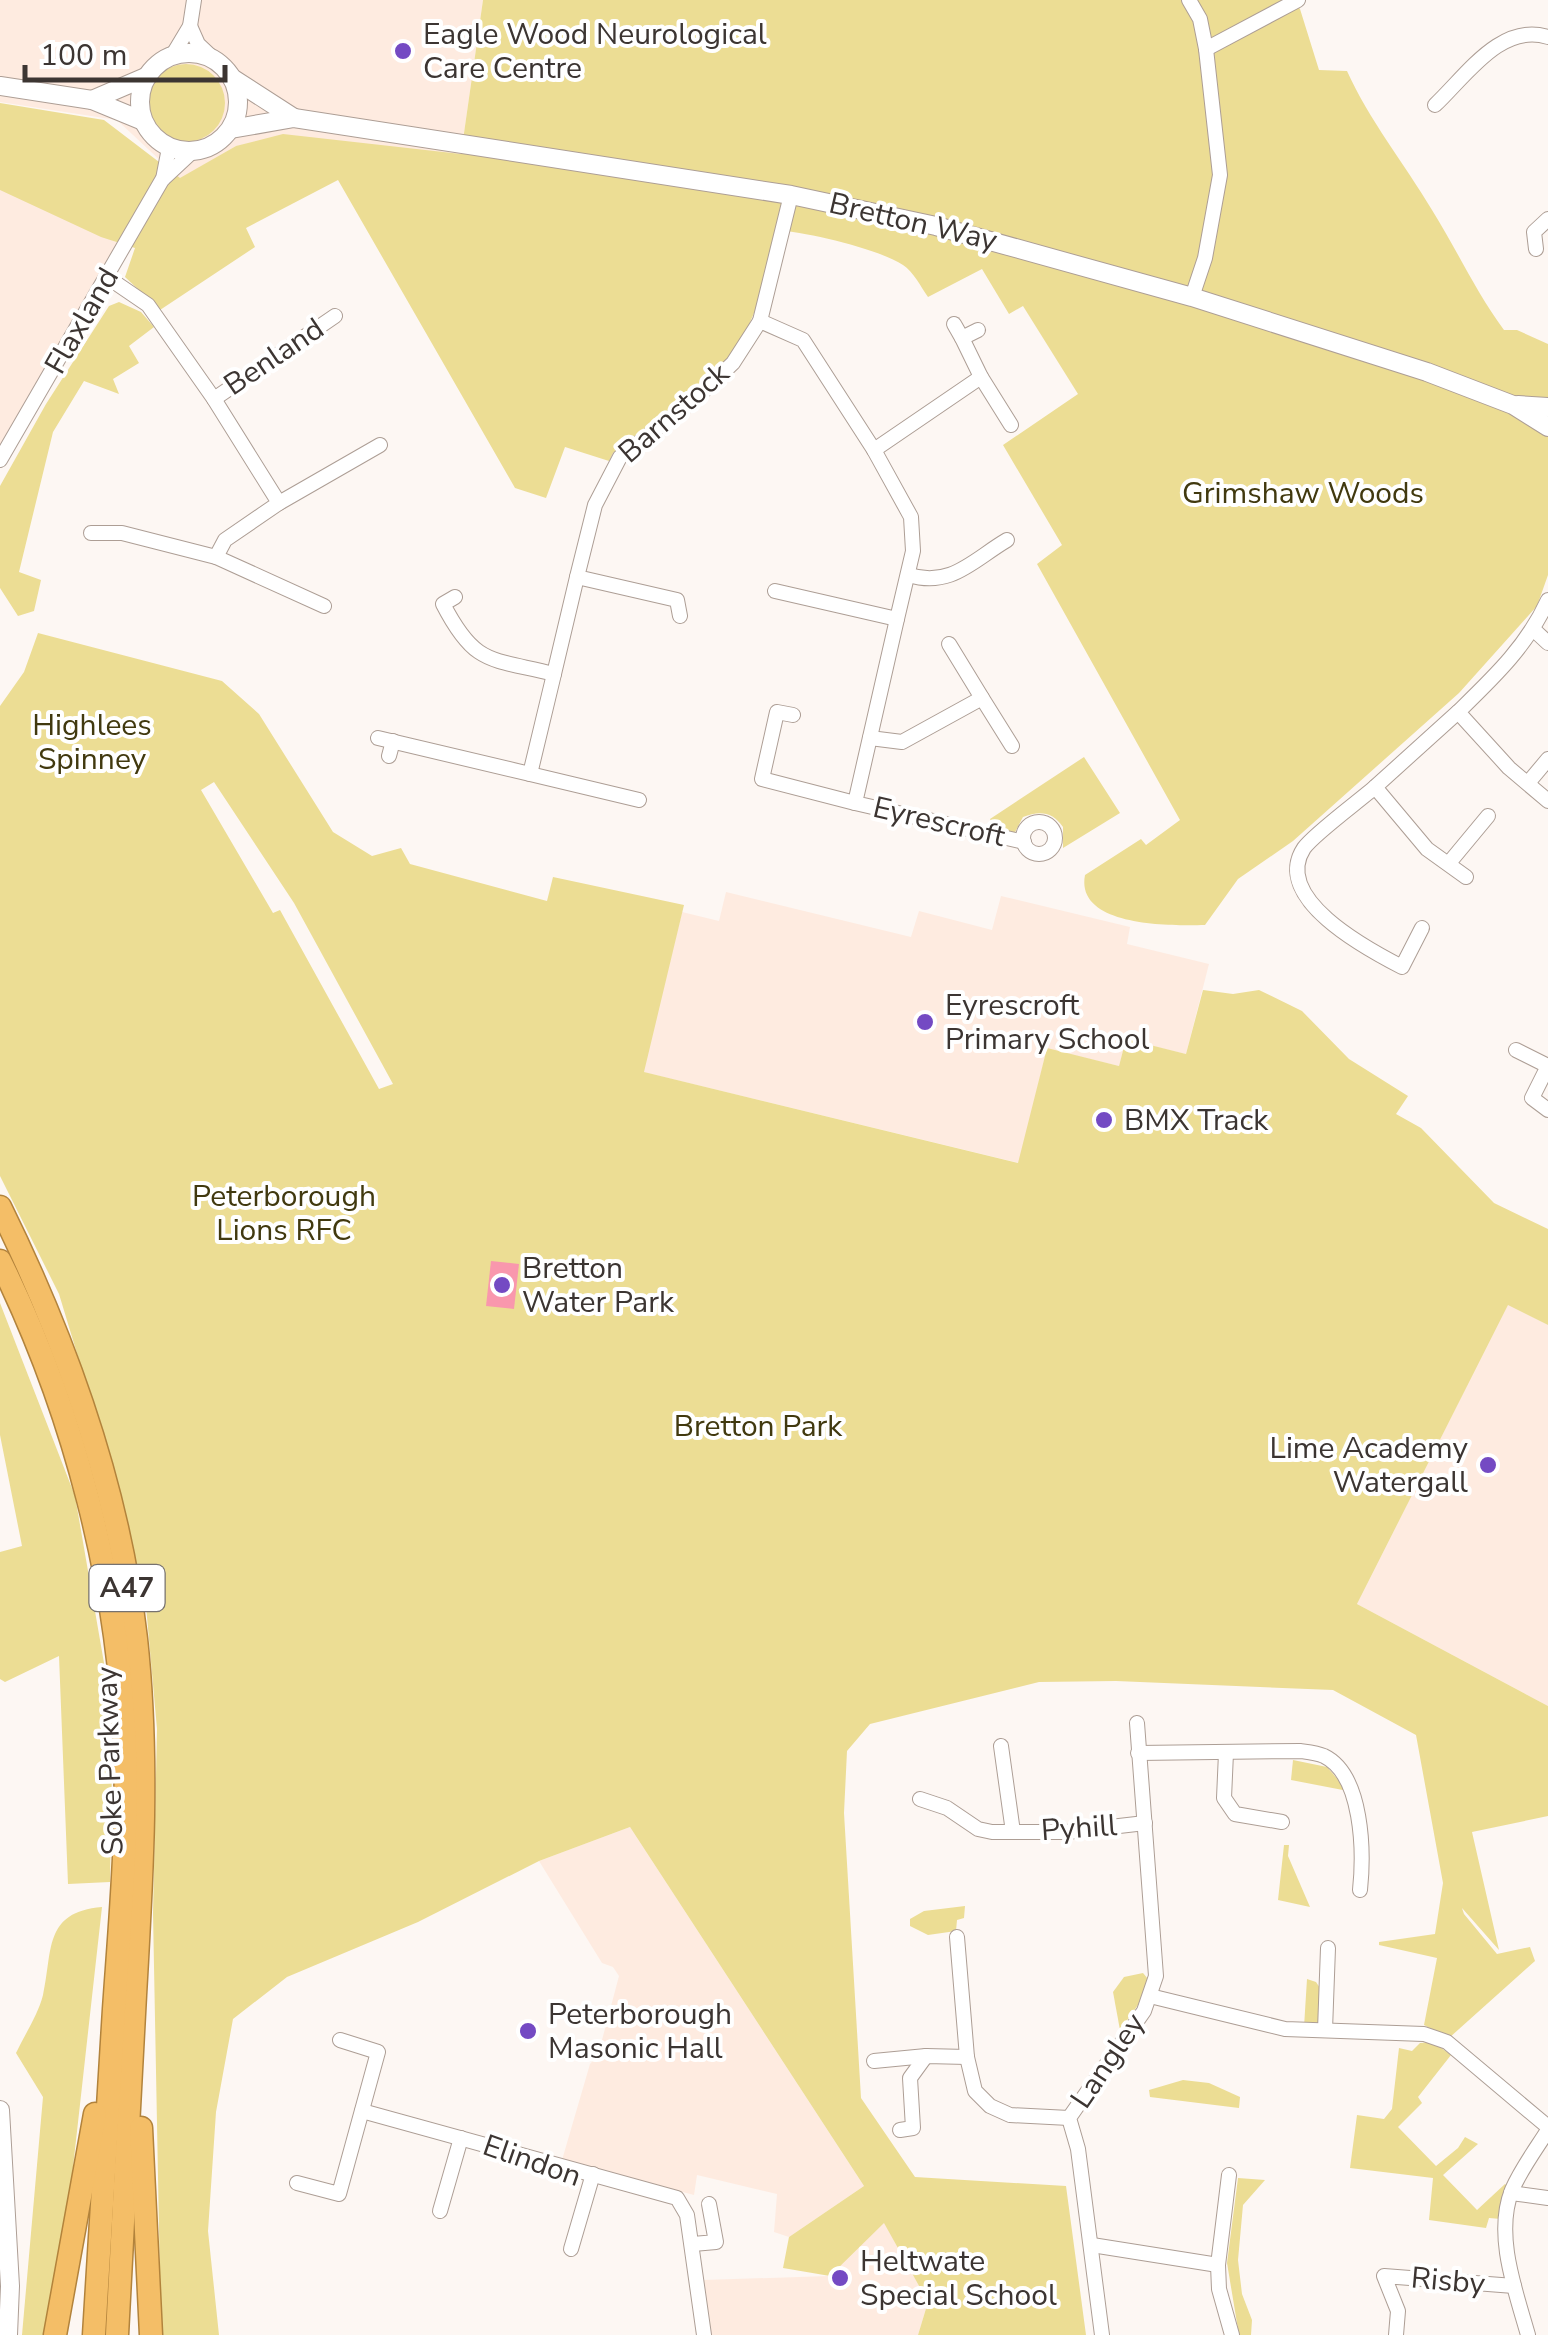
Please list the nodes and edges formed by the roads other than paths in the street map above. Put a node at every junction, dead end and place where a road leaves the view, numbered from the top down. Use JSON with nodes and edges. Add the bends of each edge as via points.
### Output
{"nodes":[{"id":1,"x":194,"y":0,"type":"edge"},
{"id":2,"x":1189,"y":0,"type":"edge"},
{"id":3,"x":1298,"y":0,"type":"edge"},
{"id":4,"x":190,"y":26,"type":"junction"},
{"id":5,"x":1548,"y":36,"type":"edge"},
{"id":6,"x":1206,"y":50,"type":"junction"},
{"id":7,"x":172,"y":56,"type":"junction"},
{"id":8,"x":216,"y":61,"type":"junction"},
{"id":9,"x":148,"y":76,"type":"junction"},
{"id":10,"x":232,"y":78,"type":"junction"},
{"id":11,"x":0,"y":86,"type":"edge"},
{"id":12,"x":92,"y":100,"type":"junction"},
{"id":13,"x":1435,"y":105,"type":"dead end"},
{"id":14,"x":294,"y":118,"type":"junction"},
{"id":15,"x":144,"y":122,"type":"junction"},
{"id":16,"x":231,"y":129,"type":"junction"},
{"id":17,"x":169,"y":148,"type":"junction"},
{"id":18,"x":192,"y":152,"type":"junction"},
{"id":19,"x":162,"y":180,"type":"junction"},
{"id":20,"x":791,"y":194,"type":"junction"},
{"id":21,"x":1548,"y":219,"type":"edge"},
{"id":22,"x":1536,"y":249,"type":"dead end"},
{"id":23,"x":107,"y":277,"type":"junction"},
{"id":24,"x":1192,"y":297,"type":"junction"},
{"id":25,"x":336,"y":316,"type":"dead end"},
{"id":26,"x":760,"y":321,"type":"junction"},
{"id":27,"x":954,"y":324,"type":"dead end"},
{"id":28,"x":978,"y":330,"type":"dead end"},
{"id":29,"x":962,"y":338,"type":"junction"},
{"id":30,"x":981,"y":377,"type":"junction"},
{"id":31,"x":214,"y":399,"type":"junction"},
{"id":32,"x":1513,"y":405,"type":"junction"},
{"id":33,"x":1548,"y":407,"type":"edge"},
{"id":34,"x":1011,"y":425,"type":"dead end"},
{"id":35,"x":1548,"y":427,"type":"edge"},
{"id":36,"x":380,"y":445,"type":"dead end"},
{"id":37,"x":874,"y":450,"type":"junction"},
{"id":38,"x":0,"y":460,"type":"edge"},
{"id":39,"x":278,"y":503,"type":"junction"},
{"id":40,"x":90,"y":533,"type":"dead end"},
{"id":41,"x":1006,"y":540,"type":"dead end"},
{"id":42,"x":216,"y":557,"type":"junction"},
{"id":43,"x":909,"y":575,"type":"junction"},
{"id":44,"x":577,"y":576,"type":"junction"},
{"id":45,"x":774,"y":590,"type":"dead end"},
{"id":46,"x":455,"y":597,"type":"dead end"},
{"id":47,"x":1548,"y":600,"type":"edge"},
{"id":48,"x":324,"y":606,"type":"dead end"},
{"id":49,"x":680,"y":616,"type":"dead end"},
{"id":50,"x":898,"y":619,"type":"junction"},
{"id":51,"x":1534,"y":630,"type":"junction"},
{"id":52,"x":949,"y":644,"type":"dead end"},
{"id":53,"x":1548,"y":644,"type":"edge"},
{"id":54,"x":554,"y":674,"type":"junction"},
{"id":55,"x":982,"y":698,"type":"junction"},
{"id":56,"x":1458,"y":712,"type":"junction"},
{"id":57,"x":793,"y":715,"type":"dead end"},
{"id":58,"x":870,"y":738,"type":"junction"},
{"id":59,"x":387,"y":745,"type":"dead end"},
{"id":60,"x":1012,"y":746,"type":"dead end"},
{"id":61,"x":1548,"y":759,"type":"edge"},
{"id":62,"x":530,"y":774,"type":"junction"},
{"id":63,"x":1528,"y":783,"type":"junction"},
{"id":64,"x":1375,"y":787,"type":"junction"},
{"id":65,"x":1548,"y":801,"type":"edge"},
{"id":66,"x":855,"y":802,"type":"junction"},
{"id":67,"x":628,"y":803,"type":"dead end"},
{"id":68,"x":1488,"y":816,"type":"dead end"},
{"id":69,"x":1024,"y":842,"type":"dead end"},
{"id":70,"x":1449,"y":862,"type":"junction"},
{"id":71,"x":1466,"y":877,"type":"dead end"},
{"id":72,"x":1422,"y":928,"type":"dead end"},
{"id":73,"x":1516,"y":1050,"type":"dead end"},
{"id":74,"x":1548,"y":1110,"type":"edge"},
{"id":75,"x":0,"y":1207,"type":"edge"},
{"id":76,"x":0,"y":1261,"type":"edge"},
{"id":77,"x":1137,"y":1723,"type":"dead end"},
{"id":78,"x":1001,"y":1746,"type":"dead end"},
{"id":79,"x":1138,"y":1753,"type":"junction"},
{"id":80,"x":1226,"y":1753,"type":"junction"},
{"id":81,"x":920,"y":1799,"type":"dead end"},
{"id":82,"x":1282,"y":1822,"type":"dead end"},
{"id":83,"x":1144,"y":1823,"type":"junction"},
{"id":84,"x":1012,"y":1832,"type":"junction"},
{"id":85,"x":1360,"y":1890,"type":"dead end"},
{"id":86,"x":957,"y":1937,"type":"dead end"},
{"id":87,"x":1328,"y":1948,"type":"dead end"},
{"id":88,"x":136,"y":1990,"type":"junction"},
{"id":89,"x":1150,"y":1996,"type":"junction"},
{"id":90,"x":114,"y":2012,"type":"junction"},
{"id":91,"x":1326,"y":2030,"type":"junction"},
{"id":92,"x":340,"y":2040,"type":"dead end"},
{"id":93,"x":926,"y":2056,"type":"junction"},
{"id":94,"x":967,"y":2057,"type":"junction"},
{"id":95,"x":874,"y":2061,"type":"dead end"},
{"id":96,"x":0,"y":2110,"type":"edge"},
{"id":97,"x":362,"y":2111,"type":"junction"},
{"id":98,"x":1069,"y":2118,"type":"junction"},
{"id":99,"x":1548,"y":2128,"type":"edge"},
{"id":100,"x":900,"y":2130,"type":"dead end"},
{"id":101,"x":461,"y":2138,"type":"junction"},
{"id":102,"x":593,"y":2174,"type":"junction"},
{"id":103,"x":1229,"y":2175,"type":"dead end"},
{"id":104,"x":297,"y":2182,"type":"dead end"},
{"id":105,"x":1511,"y":2192,"type":"junction"},
{"id":106,"x":1548,"y":2198,"type":"edge"},
{"id":107,"x":709,"y":2204,"type":"dead end"},
{"id":108,"x":440,"y":2210,"type":"dead end"},
{"id":109,"x":4,"y":2228,"type":"edge"},
{"id":110,"x":693,"y":2244,"type":"junction"},
{"id":111,"x":1092,"y":2245,"type":"junction"},
{"id":112,"x":571,"y":2250,"type":"dead end"},
{"id":113,"x":1218,"y":2265,"type":"junction"},
{"id":114,"x":1514,"y":2286,"type":"junction"},
{"id":115,"x":8,"y":2335,"type":"edge"},
{"id":116,"x":55,"y":2335,"type":"edge"},
{"id":117,"x":94,"y":2335,"type":"edge"},
{"id":118,"x":117,"y":2335,"type":"edge"},
{"id":119,"x":151,"y":2335,"type":"edge"},
{"id":120,"x":704,"y":2335,"type":"edge"},
{"id":121,"x":1102,"y":2335,"type":"edge"},
{"id":122,"x":1232,"y":2335,"type":"edge"},
{"id":123,"x":1396,"y":2335,"type":"edge"},
{"id":124,"x":1528,"y":2335,"type":"edge"}],
"edges":[{"from":1,"to":4,"type":"street"},
{"from":2,"to":6,"type":"street"},
{"from":3,"to":6,"type":"street"},
{"from":4,"to":7,"type":"street"},
{"from":4,"to":8,"type":"street"},
{"from":5,"to":13,"type":"street","via":[[1512,35],[1484,56],[1453,97]]},
{"from":6,"to":24,"type":"street","via":[[1220,175]]},
{"from":7,"to":8,"type":"street","via":[[202,54]]},
{"from":7,"to":9,"type":"street"},
{"from":8,"to":10,"type":"street"},
{"from":9,"to":12,"type":"street"},
{"from":9,"to":15,"type":"street","via":[[140,94]]},
{"from":10,"to":14,"type":"street","name":"Bretton Way"},
{"from":10,"to":16,"type":"street","via":[[238,104]]},
{"from":11,"to":12,"type":"street"},
{"from":12,"to":15,"type":"street"},
{"from":14,"to":16,"type":"street","name":"Bretton Way"},
{"from":14,"to":20,"type":"street","name":"Bretton Way"},
{"from":15,"to":17,"type":"street"},
{"from":16,"to":18,"type":"street","via":[[214,145]]},
{"from":17,"to":18,"type":"street"},
{"from":17,"to":19,"type":"street","name":"Flaxland"},
{"from":18,"to":19,"type":"street","name":"Flaxland"},
{"from":19,"to":23,"type":"street","name":"Flaxland"},
{"from":20,"to":24,"type":"street","name":"Bretton Way"},
{"from":20,"to":26,"type":"street","name":"Barnstock"},
{"from":21,"to":22,"type":"street","via":[[1529,228]]},
{"from":23,"to":31,"type":"street","name":"Benland","via":[[148,305]]},
{"from":23,"to":38,"type":"street","name":"Flaxland"},
{"from":24,"to":32,"type":"street","name":"Bretton Way"},
{"from":25,"to":31,"type":"street","name":"Benland"},
{"from":26,"to":37,"type":"street","name":"Eyrescroft","via":[[803,340]]},
{"from":26,"to":44,"type":"street","name":"Barnstock","via":[[734,364],[620,457],[595,505]]},
{"from":27,"to":29,"type":"street"},
{"from":28,"to":29,"type":"street"},
{"from":29,"to":30,"type":"street"},
{"from":30,"to":34,"type":"street"},
{"from":30,"to":37,"type":"street"},
{"from":31,"to":39,"type":"street","name":"Benland"},
{"from":32,"to":33,"type":"street","name":"Bretton Way"},
{"from":32,"to":35,"type":"street","name":"Bretton Way"},
{"from":36,"to":39,"type":"street"},
{"from":37,"to":43,"type":"street","name":"Eyrescroft","via":[[911,517]]},
{"from":39,"to":42,"type":"street","via":[[225,540]]},
{"from":40,"to":42,"type":"street","via":[[122,533]]},
{"from":41,"to":43,"type":"street","via":[[991,558],[951,576],[929,582]]},
{"from":42,"to":48,"type":"street"},
{"from":43,"to":50,"type":"street","name":"Eyrescroft"},
{"from":44,"to":49,"type":"street","via":[[677,600]]},
{"from":44,"to":54,"type":"street","name":"Barnstock"},
{"from":45,"to":50,"type":"street","via":[[797,589]]},
{"from":46,"to":54,"type":"street","via":[[443,604],[470,648]]},
{"from":47,"to":51,"type":"street"},
{"from":50,"to":58,"type":"street","name":"Eyrescroft"},
{"from":51,"to":53,"type":"street"},
{"from":51,"to":56,"type":"street"},
{"from":52,"to":55,"type":"street"},
{"from":54,"to":62,"type":"street","name":"Barnstock"},
{"from":55,"to":58,"type":"street","via":[[902,742]]},
{"from":55,"to":60,"type":"street"},
{"from":56,"to":63,"type":"street"},
{"from":56,"to":64,"type":"street"},
{"from":57,"to":66,"type":"street","name":"Eyrescroft","via":[[777,712],[762,779]]},
{"from":58,"to":66,"type":"street","name":"Eyrescroft"},
{"from":59,"to":62,"type":"street"},
{"from":61,"to":63,"type":"street"},
{"from":62,"to":67,"type":"street"},
{"from":63,"to":65,"type":"street"},
{"from":64,"to":70,"type":"street","via":[[1427,849]]},
{"from":64,"to":72,"type":"street","via":[[1304,848],[1296,870],[1302,894],[1357,944],[1402,968]]},
{"from":66,"to":69,"type":"street","name":"Eyrescroft"},
{"from":68,"to":70,"type":"street"},
{"from":70,"to":71,"type":"street"},
{"from":73,"to":74,"type":"street","via":[[1548,1066],[1532,1098]]},
{"from":75,"to":88,"type":"highway","name":"Soke Parkway","number":"A47","via":[[40,1288],[95,1449],[123,1560],[136,1638],[144,1766]]},
{"from":76,"to":90,"type":"highway","name":"Soke Parkway","number":"A47","via":[[78,1460],[116,1646],[125,1840]]},
{"from":77,"to":79,"type":"street","name":"Langley"},
{"from":78,"to":84,"type":"street","name":"Pyhill"},
{"from":79,"to":80,"type":"street"},
{"from":79,"to":83,"type":"street","name":"Langley"},
{"from":80,"to":82,"type":"street","via":[[1224,1798],[1235,1814]]},
{"from":80,"to":85,"type":"street","via":[[1312,1753],[1344,1772],[1355,1802]]},
{"from":81,"to":84,"type":"street","name":"Pyhill","via":[[978,1829]]},
{"from":83,"to":84,"type":"street","name":"Pyhill"},
{"from":83,"to":89,"type":"street","name":"Langley","via":[[1156,1976]]},
{"from":86,"to":94,"type":"street"},
{"from":87,"to":91,"type":"street"},
{"from":88,"to":118,"type":"highway","name":"Soke Parkway","number":"A47"},
{"from":88,"to":119,"type":"highway","number":"A47"},
{"from":89,"to":91,"type":"street","name":"Langley","via":[[1285,2030]]},
{"from":89,"to":98,"type":"street","name":"Langley"},
{"from":90,"to":116,"type":"highway","number":"A47"},
{"from":90,"to":117,"type":"highway","name":"Soke Parkway","number":"A47"},
{"from":91,"to":99,"type":"street","name":"Langley","via":[[1408,2032],[1447,2042]]},
{"from":92,"to":97,"type":"street","via":[[378,2052]]},
{"from":93,"to":94,"type":"street"},
{"from":93,"to":95,"type":"street"},
{"from":93,"to":100,"type":"street","via":[[910,2078],[913,2128]]},
{"from":94,"to":98,"type":"street","via":[[975,2091],[990,2106],[1010,2115]]},
{"from":96,"to":109,"type":"street"},
{"from":97,"to":101,"type":"street","name":"Elindon"},
{"from":97,"to":104,"type":"street","via":[[338,2194]]},
{"from":98,"to":111,"type":"street","name":"Langley"},
{"from":99,"to":105,"type":"street","name":"Risby"},
{"from":101,"to":102,"type":"street","name":"Elindon"},
{"from":101,"to":108,"type":"street","name":"Elindon"},
{"from":102,"to":110,"type":"street","via":[[676,2198]]},
{"from":102,"to":112,"type":"street","name":"Elindon"},
{"from":103,"to":113,"type":"street"},
{"from":105,"to":106,"type":"street"},
{"from":105,"to":114,"type":"street","name":"Risby"},
{"from":107,"to":110,"type":"street","via":[[716,2242]]},
{"from":109,"to":115,"type":"street"},
{"from":110,"to":120,"type":"street"},
{"from":111,"to":113,"type":"street"},
{"from":111,"to":121,"type":"street","name":"Langley"},
{"from":113,"to":122,"type":"street"},
{"from":114,"to":123,"type":"street","name":"Risby","via":[[1384,2276],[1398,2311]]},
{"from":114,"to":124,"type":"street","name":"Risby"}]}
